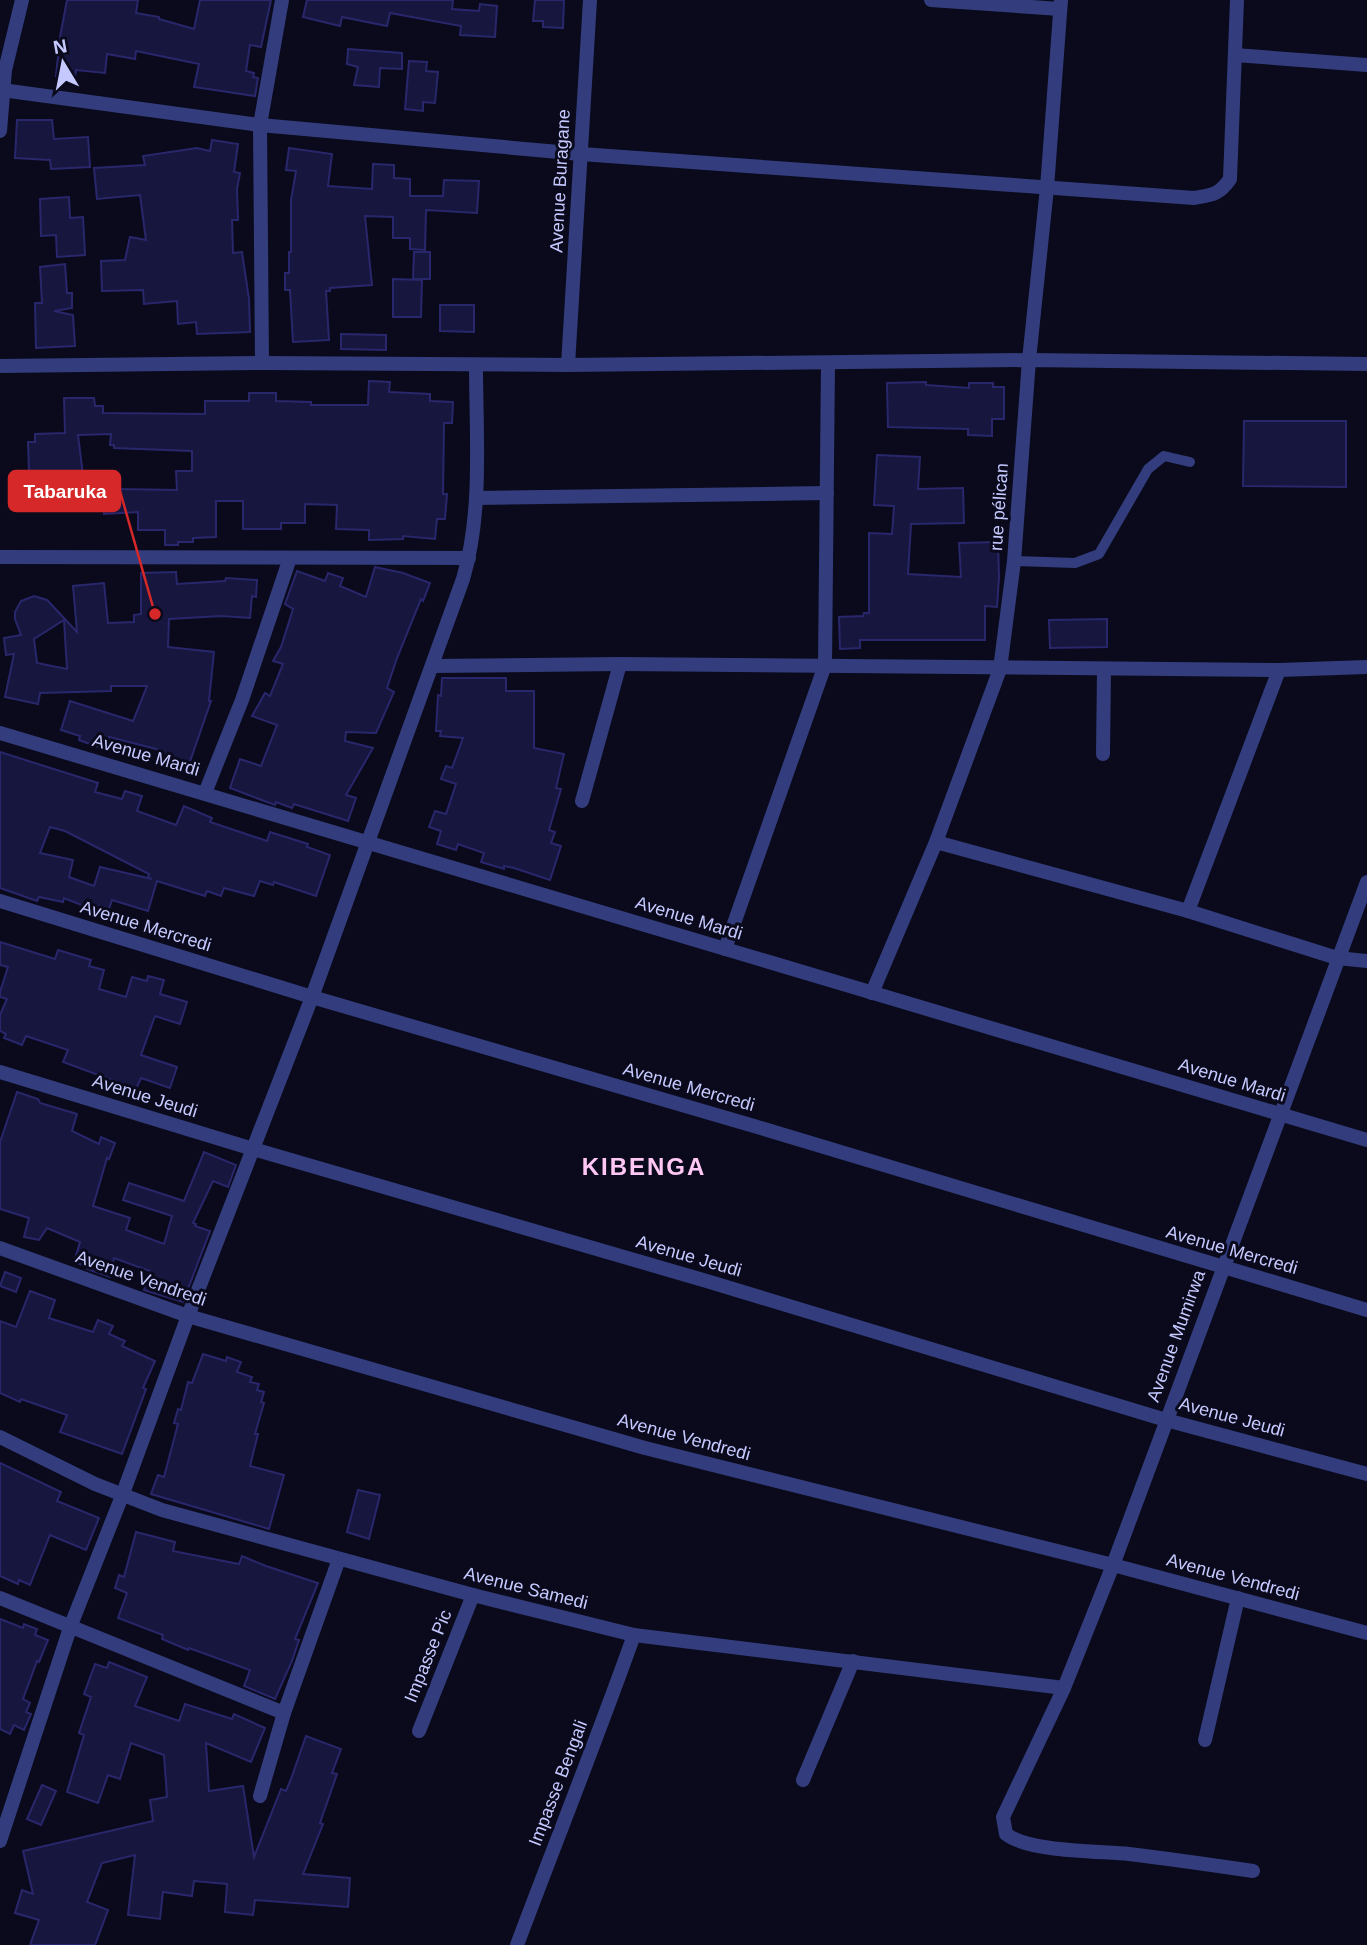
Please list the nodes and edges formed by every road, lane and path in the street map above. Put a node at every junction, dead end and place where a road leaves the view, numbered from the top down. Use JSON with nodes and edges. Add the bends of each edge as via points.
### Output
{"nodes":[{"id":1,"x":22,"y":0,"type":"edge"},
{"id":2,"x":282,"y":0,"type":"edge"},
{"id":3,"x":590,"y":0,"type":"edge"},
{"id":4,"x":931,"y":0,"type":"edge"},
{"id":5,"x":1237,"y":0,"type":"edge"},
{"id":6,"x":1061,"y":5,"type":"edge"},
{"id":7,"x":1235,"y":55,"type":"junction"},
{"id":8,"x":1367,"y":65,"type":"edge"},
{"id":9,"x":2,"y":90,"type":"junction"},
{"id":10,"x":260,"y":125,"type":"junction"},
{"id":11,"x":0,"y":131,"type":"edge"},
{"id":12,"x":581,"y":154,"type":"junction"},
{"id":13,"x":1047,"y":188,"type":"junction"},
{"id":14,"x":1029,"y":360,"type":"junction"},
{"id":15,"x":262,"y":363,"type":"junction"},
{"id":16,"x":828,"y":363,"type":"junction"},
{"id":17,"x":476,"y":365,"type":"junction"},
{"id":18,"x":568,"y":365,"type":"junction"},
{"id":19,"x":1367,"y":365,"type":"edge"},
{"id":20,"x":0,"y":366,"type":"edge"},
{"id":21,"x":1190,"y":461,"type":"dead end"},
{"id":22,"x":827,"y":493,"type":"junction"},
{"id":23,"x":476,"y":498,"type":"junction"},
{"id":24,"x":0,"y":556,"type":"edge"},
{"id":25,"x":290,"y":558,"type":"junction"},
{"id":26,"x":469,"y":558,"type":"junction"},
{"id":27,"x":1014,"y":561,"type":"junction"},
{"id":28,"x":620,"y":664,"type":"junction"},
{"id":29,"x":825,"y":665,"type":"junction"},
{"id":30,"x":432,"y":666,"type":"junction"},
{"id":31,"x":1367,"y":667,"type":"edge"},
{"id":32,"x":1000,"y":669,"type":"junction"},
{"id":33,"x":1104,"y":669,"type":"junction"},
{"id":34,"x":1279,"y":670,"type":"junction"},
{"id":35,"x":0,"y":733,"type":"edge"},
{"id":36,"x":1103,"y":754,"type":"dead end"},
{"id":37,"x":205,"y":793,"type":"junction"},
{"id":38,"x":582,"y":802,"type":"dead end"},
{"id":39,"x":369,"y":842,"type":"junction"},
{"id":40,"x":936,"y":842,"type":"junction"},
{"id":41,"x":1367,"y":883,"type":"edge"},
{"id":42,"x":0,"y":901,"type":"edge"},
{"id":43,"x":1188,"y":911,"type":"junction"},
{"id":44,"x":724,"y":949,"type":"junction"},
{"id":45,"x":1338,"y":958,"type":"junction"},
{"id":46,"x":1367,"y":961,"type":"edge"},
{"id":47,"x":872,"y":993,"type":"junction"},
{"id":48,"x":312,"y":997,"type":"junction"},
{"id":49,"x":0,"y":1072,"type":"edge"},
{"id":50,"x":1280,"y":1115,"type":"junction"},
{"id":51,"x":1367,"y":1140,"type":"edge"},
{"id":52,"x":253,"y":1149,"type":"junction"},
{"id":53,"x":0,"y":1248,"type":"edge"},
{"id":54,"x":1222,"y":1268,"type":"junction"},
{"id":55,"x":1367,"y":1310,"type":"edge"},
{"id":56,"x":188,"y":1316,"type":"junction"},
{"id":57,"x":1166,"y":1420,"type":"junction"},
{"id":58,"x":0,"y":1437,"type":"edge"},
{"id":59,"x":1367,"y":1474,"type":"edge"},
{"id":60,"x":122,"y":1496,"type":"junction"},
{"id":61,"x":339,"y":1559,"type":"junction"},
{"id":62,"x":1113,"y":1565,"type":"junction"},
{"id":63,"x":473,"y":1595,"type":"junction"},
{"id":64,"x":0,"y":1598,"type":"edge"},
{"id":65,"x":1238,"y":1598,"type":"junction"},
{"id":66,"x":71,"y":1625,"type":"junction"},
{"id":67,"x":1367,"y":1633,"type":"edge"},
{"id":68,"x":634,"y":1635,"type":"junction"},
{"id":69,"x":853,"y":1661,"type":"junction"},
{"id":70,"x":1064,"y":1688,"type":"junction"},
{"id":71,"x":285,"y":1713,"type":"junction"},
{"id":72,"x":419,"y":1731,"type":"dead end"},
{"id":73,"x":1205,"y":1740,"type":"dead end"},
{"id":74,"x":803,"y":1780,"type":"dead end"},
{"id":75,"x":260,"y":1796,"type":"dead end"},
{"id":76,"x":2,"y":1833,"type":"edge"},
{"id":77,"x":1253,"y":1871,"type":"dead end"},
{"id":78,"x":517,"y":1945,"type":"edge"}],
"edges":[{"from":1,"to":9,"type":"street"},
{"from":2,"to":10,"type":"street"},
{"from":3,"to":12,"type":"street","name":"Avenue Buragane"},
{"from":4,"to":6,"type":"street"},
{"from":5,"to":7,"type":"street"},
{"from":6,"to":13,"type":"street","name":"rue pélican"},
{"from":7,"to":8,"type":"street"},
{"from":7,"to":13,"type":"street","via":[[1230,179],[1223,190],[1194,198]]},
{"from":9,"to":10,"type":"street"},
{"from":9,"to":11,"type":"street"},
{"from":10,"to":12,"type":"street"},
{"from":10,"to":15,"type":"street"},
{"from":12,"to":13,"type":"street"},
{"from":12,"to":18,"type":"street","name":"Avenue Buragane"},
{"from":13,"to":14,"type":"street","name":"rue pélican"},
{"from":14,"to":16,"type":"street"},
{"from":14,"to":19,"type":"street"},
{"from":14,"to":27,"type":"street","name":"rue pélican"},
{"from":15,"to":17,"type":"street"},
{"from":15,"to":20,"type":"street"},
{"from":16,"to":18,"type":"street"},
{"from":16,"to":22,"type":"street"},
{"from":17,"to":18,"type":"street"},
{"from":17,"to":23,"type":"street"},
{"from":21,"to":27,"type":"lane","via":[[1164,456],[1148,469],[1099,554],[1075,563]]},
{"from":22,"to":23,"type":"street"},
{"from":22,"to":29,"type":"street"},
{"from":23,"to":26,"type":"street"},
{"from":24,"to":25,"type":"street"},
{"from":25,"to":26,"type":"street"},
{"from":25,"to":37,"type":"street"},
{"from":26,"to":30,"type":"street"},
{"from":27,"to":32,"type":"street","name":"rue pélican"},
{"from":28,"to":29,"type":"street"},
{"from":28,"to":30,"type":"street"},
{"from":28,"to":38,"type":"street"},
{"from":29,"to":32,"type":"street"},
{"from":29,"to":44,"type":"street"},
{"from":30,"to":39,"type":"street"},
{"from":31,"to":34,"type":"street"},
{"from":32,"to":33,"type":"street"},
{"from":32,"to":40,"type":"street","name":"rue pélican"},
{"from":33,"to":34,"type":"street"},
{"from":33,"to":36,"type":"street"},
{"from":34,"to":43,"type":"street"},
{"from":35,"to":37,"type":"street","name":"Avenue Mardi"},
{"from":37,"to":39,"type":"street","name":"Avenue Mardi"},
{"from":39,"to":44,"type":"street","name":"Avenue Mardi"},
{"from":39,"to":48,"type":"street"},
{"from":40,"to":43,"type":"street"},
{"from":40,"to":47,"type":"street","name":"rue pélican"},
{"from":41,"to":45,"type":"street","name":"Avenue Mumirwa"},
{"from":42,"to":48,"type":"street","name":"Avenue Mercredi"},
{"from":43,"to":45,"type":"street"},
{"from":44,"to":47,"type":"street","name":"Avenue Mardi"},
{"from":45,"to":46,"type":"street"},
{"from":45,"to":50,"type":"street","name":"Avenue Mumirwa"},
{"from":47,"to":50,"type":"street","name":"Avenue Mardi"},
{"from":48,"to":52,"type":"street"},
{"from":48,"to":54,"type":"street","name":"Avenue Mercredi"},
{"from":49,"to":52,"type":"street","name":"Avenue Jeudi"},
{"from":50,"to":51,"type":"street","name":"Avenue Mardi"},
{"from":50,"to":54,"type":"street","name":"Avenue Mumirwa"},
{"from":52,"to":56,"type":"street"},
{"from":52,"to":57,"type":"street","name":"Avenue Jeudi"},
{"from":53,"to":56,"type":"street","name":"Avenue Vendredi"},
{"from":54,"to":55,"type":"street","name":"Avenue Mercredi"},
{"from":54,"to":57,"type":"street","name":"Avenue Mumirwa"},
{"from":56,"to":60,"type":"street"},
{"from":56,"to":62,"type":"street","name":"Avenue Vendredi","via":[[645,1448]]},
{"from":57,"to":59,"type":"street","name":"Avenue Jeudi"},
{"from":57,"to":62,"type":"street","name":"Avenue Mumirwa"},
{"from":58,"to":60,"type":"street","name":"Avenue Samedi"},
{"from":60,"to":61,"type":"street","name":"Avenue Samedi"},
{"from":60,"to":66,"type":"street"},
{"from":61,"to":63,"type":"street","name":"Avenue Samedi"},
{"from":61,"to":71,"type":"street"},
{"from":62,"to":65,"type":"street","name":"Avenue Vendredi"},
{"from":62,"to":70,"type":"street","name":"Avenue Mumirwa"},
{"from":63,"to":68,"type":"street","name":"Avenue Samedi"},
{"from":63,"to":72,"type":"street","name":"Impasse Pic"},
{"from":64,"to":66,"type":"street"},
{"from":65,"to":67,"type":"street","name":"Avenue Vendredi"},
{"from":65,"to":73,"type":"street"},
{"from":66,"to":71,"type":"street"},
{"from":66,"to":76,"type":"street"},
{"from":68,"to":69,"type":"street","name":"Avenue Samedi"},
{"from":68,"to":78,"type":"street","name":"Impasse Bengali"},
{"from":69,"to":70,"type":"street","name":"Avenue Samedi"},
{"from":69,"to":74,"type":"street"},
{"from":70,"to":77,"type":"street","name":"Avenue Mumirwa","via":[[1003,1817],[1006,1834],[1033,1845]]},
{"from":71,"to":75,"type":"street"}]}
